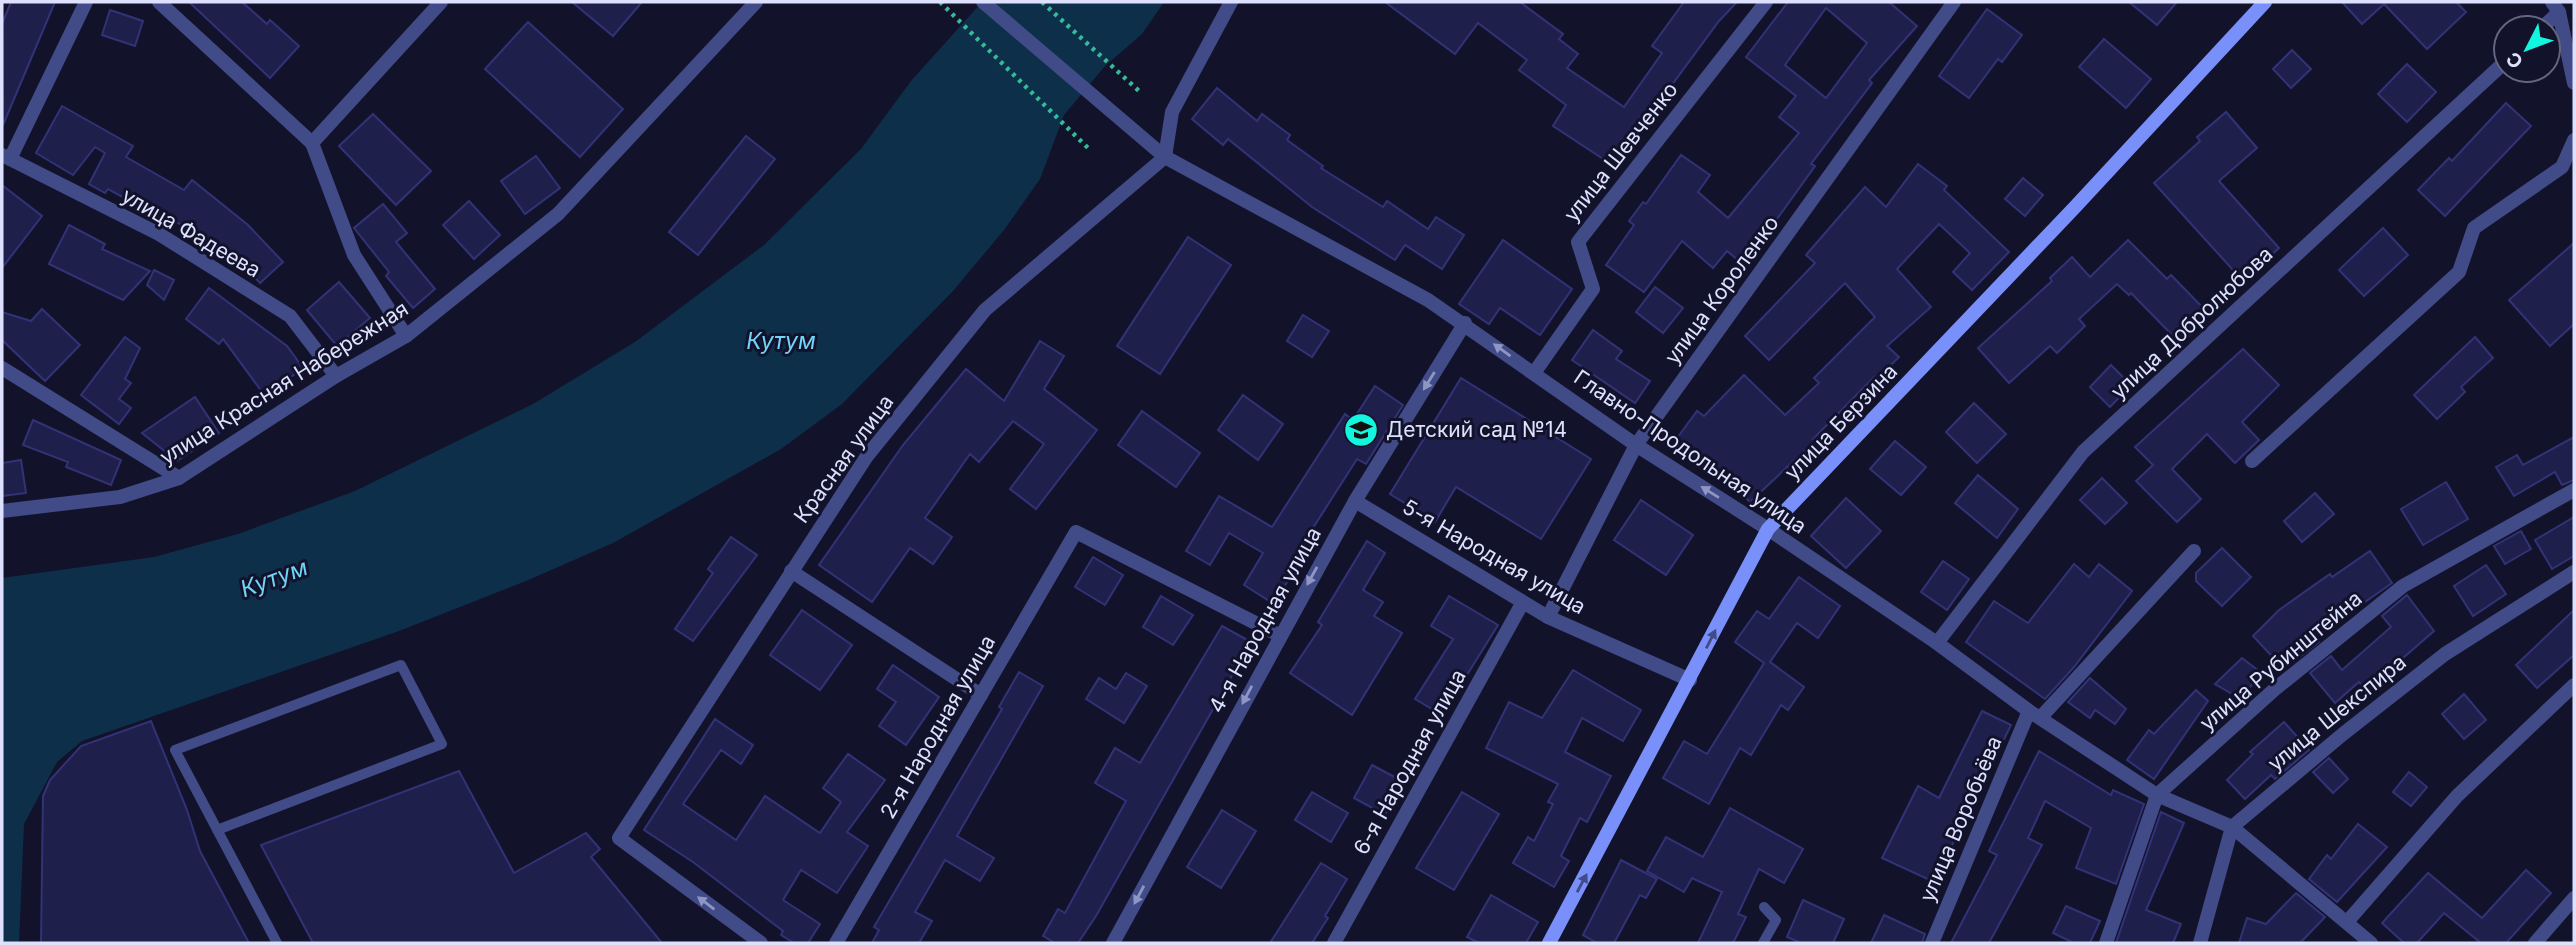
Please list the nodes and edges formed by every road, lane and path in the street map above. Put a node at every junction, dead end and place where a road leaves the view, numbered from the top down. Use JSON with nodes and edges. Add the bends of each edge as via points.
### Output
{"nodes":[{"id":1,"x":86,"y":2,"type":"edge"},
{"id":2,"x":159,"y":2,"type":"edge"},
{"id":3,"x":441,"y":2,"type":"edge"},
{"id":4,"x":756,"y":2,"type":"edge"},
{"id":5,"x":940,"y":2,"type":"edge"},
{"id":6,"x":983,"y":2,"type":"edge"},
{"id":7,"x":1042,"y":2,"type":"edge"},
{"id":8,"x":1231,"y":2,"type":"edge"},
{"id":9,"x":1766,"y":2,"type":"edge"},
{"id":10,"x":2265,"y":2,"type":"edge"},
{"id":11,"x":1951,"y":3,"type":"edge"},
{"id":12,"x":2556,"y":7,"type":"edge"},
{"id":13,"x":2492,"y":74,"type":"edge"},
{"id":14,"x":2574,"y":83,"type":"edge"},
{"id":15,"x":1139,"y":90,"type":"dead end"},
{"id":16,"x":2574,"y":141,"type":"edge"},
{"id":17,"x":313,"y":143,"type":"junction"},
{"id":18,"x":1089,"y":149,"type":"dead end"},
{"id":19,"x":6,"y":157,"type":"edge"},
{"id":20,"x":1165,"y":157,"type":"junction"},
{"id":21,"x":1465,"y":323,"type":"junction"},
{"id":22,"x":406,"y":336,"type":"junction"},
{"id":23,"x":2,"y":368,"type":"edge"},
{"id":24,"x":1534,"y":373,"type":"junction"},
{"id":25,"x":336,"y":376,"type":"junction"},
{"id":26,"x":1636,"y":445,"type":"junction"},
{"id":27,"x":2252,"y":461,"type":"dead end"},
{"id":28,"x":179,"y":478,"type":"junction"},
{"id":29,"x":2574,"y":490,"type":"edge"},
{"id":30,"x":1355,"y":501,"type":"junction"},
{"id":31,"x":2,"y":511,"type":"edge"},
{"id":32,"x":1768,"y":529,"type":"junction"},
{"id":33,"x":2194,"y":551,"type":"dead end"},
{"id":34,"x":791,"y":571,"type":"junction"},
{"id":35,"x":2574,"y":572,"type":"edge"},
{"id":36,"x":1523,"y":601,"type":"junction"},
{"id":37,"x":1548,"y":617,"type":"junction"},
{"id":38,"x":1279,"y":635,"type":"junction"},
{"id":39,"x":1937,"y":643,"type":"junction"},
{"id":40,"x":1690,"y":680,"type":"junction"},
{"id":41,"x":2574,"y":685,"type":"edge"},
{"id":42,"x":981,"y":695,"type":"junction"},
{"id":43,"x":2035,"y":714,"type":"junction"},
{"id":44,"x":2157,"y":795,"type":"junction"},
{"id":45,"x":2232,"y":827,"type":"junction"},
{"id":46,"x":218,"y":830,"type":"junction"},
{"id":47,"x":2574,"y":898,"type":"edge"},
{"id":48,"x":1764,"y":907,"type":"dead end"},
{"id":49,"x":2347,"y":922,"type":"junction"},
{"id":50,"x":277,"y":943,"type":"edge"},
{"id":51,"x":761,"y":943,"type":"edge"},
{"id":52,"x":836,"y":943,"type":"edge"},
{"id":53,"x":1113,"y":943,"type":"edge"},
{"id":54,"x":1334,"y":943,"type":"edge"},
{"id":55,"x":1549,"y":943,"type":"edge"},
{"id":56,"x":1763,"y":943,"type":"edge"},
{"id":57,"x":1932,"y":943,"type":"edge"},
{"id":58,"x":2106,"y":943,"type":"edge"},
{"id":59,"x":2200,"y":943,"type":"edge"},
{"id":60,"x":2371,"y":943,"type":"edge"},
{"id":61,"x":2535,"y":943,"type":"edge"}],
"edges":[{"from":1,"to":19,"type":"street"},
{"from":2,"to":17,"type":"street"},
{"from":3,"to":17,"type":"street"},
{"from":4,"to":22,"type":"street","name":"улица Красная Набережная","via":[[558,215]]},
{"from":5,"to":18,"type":"path"},
{"from":6,"to":20,"type":"street","name":"Главно-Продольная улица"},
{"from":7,"to":15,"type":"path"},
{"from":8,"to":20,"type":"street","via":[[1172,112]]},
{"from":9,"to":24,"type":"street","name":"улица Шевченко","via":[[1578,242],[1592,289]]},
{"from":10,"to":32,"type":"main road","name":"улица Берзина"},
{"from":11,"to":26,"type":"street","name":"улица Короленко"},
{"from":12,"to":14,"type":"street"},
{"from":13,"to":39,"type":"street","name":"улица Добролюбова","via":[[2083,452]]},
{"from":16,"to":27,"type":"street","via":[[2562,167],[2474,228],[2459,272]]},
{"from":17,"to":22,"type":"street","via":[[354,255]]},
{"from":19,"to":25,"type":"street","name":"улица Фадеева","via":[[159,234],[290,316]]},
{"from":20,"to":21,"type":"street","name":"Главно-Продольная улица"},
{"from":20,"to":34,"type":"street","name":"Красная улица","via":[[985,310],[867,456]]},
{"from":24,"to":21,"type":"street","name":"Главно-Продольная улица","one_way":true},
{"from":21,"to":30,"type":"street","name":"4-я Народная улица","one_way":true},
{"from":22,"to":25,"type":"street","name":"улица Красная Набережная"},
{"from":23,"to":28,"type":"street"},
{"from":24,"to":26,"type":"street","name":"Главно-Продольная улица"},
{"from":25,"to":28,"type":"street","name":"улица Красная Набережная"},
{"from":32,"to":26,"type":"street","name":"Главно-Продольная улица","one_way":true},
{"from":26,"to":37,"type":"street","name":"улица Короленко"},
{"from":28,"to":31,"type":"street","name":"улица Красная Набережная","via":[[120,497]]},
{"from":29,"to":44,"type":"street","name":"улица Рубинштейна","via":[[2403,586],[2275,689]]},
{"from":30,"to":36,"type":"street","name":"5-я Народная улица"},
{"from":30,"to":38,"type":"street","name":"4-я Народная улица","one_way":true},
{"from":32,"to":39,"type":"street","name":"Главно-Продольная улица"},
{"from":40,"to":32,"type":"main road","name":"улица Берзина","one_way":true},
{"from":33,"to":43,"type":"street","name":"улица Воробьёва"},
{"from":34,"to":42,"type":"street"},
{"from":51,"to":34,"type":"street","name":"Красная улица","one_way":true,"via":[[619,838]]},
{"from":35,"to":45,"type":"street","name":"улица Шекспира","via":[[2445,654]]},
{"from":36,"to":37,"type":"street","name":"5-я Народная улица"},
{"from":36,"to":54,"type":"street","name":"6-я Народная улица"},
{"from":37,"to":40,"type":"street","name":"5-я Народная улица"},
{"from":38,"to":42,"type":"street","name":"2-я Народная улица","via":[[1076,532]]},
{"from":38,"to":53,"type":"street","name":"4-я Народная улица","one_way":true},
{"from":39,"to":43,"type":"street","name":"Главно-Продольная улица"},
{"from":55,"to":40,"type":"main road","name":"улица Берзина","one_way":true},
{"from":41,"to":49,"type":"street","via":[[2456,796]]},
{"from":42,"to":52,"type":"street","name":"2-я Народная улица"},
{"from":43,"to":44,"type":"street","name":"Главно-Продольная улица"},
{"from":43,"to":57,"type":"street","name":"улица Воробьёва"},
{"from":44,"to":45,"type":"street","name":"Главно-Продольная улица"},
{"from":44,"to":58,"type":"street","name":"улица Рубинштейна"},
{"from":45,"to":49,"type":"street","name":"Главно-Продольная улица"},
{"from":45,"to":59,"type":"street"},
{"from":46,"to":46,"type":"lane","via":[[175,750],[401,665],[442,744]]},
{"from":46,"to":50,"type":"lane"},
{"from":47,"to":61,"type":"street"},
{"from":48,"to":56,"type":"lane","via":[[1776,920]]},
{"from":49,"to":60,"type":"street","name":"Главно-Продольная улица"}]}
